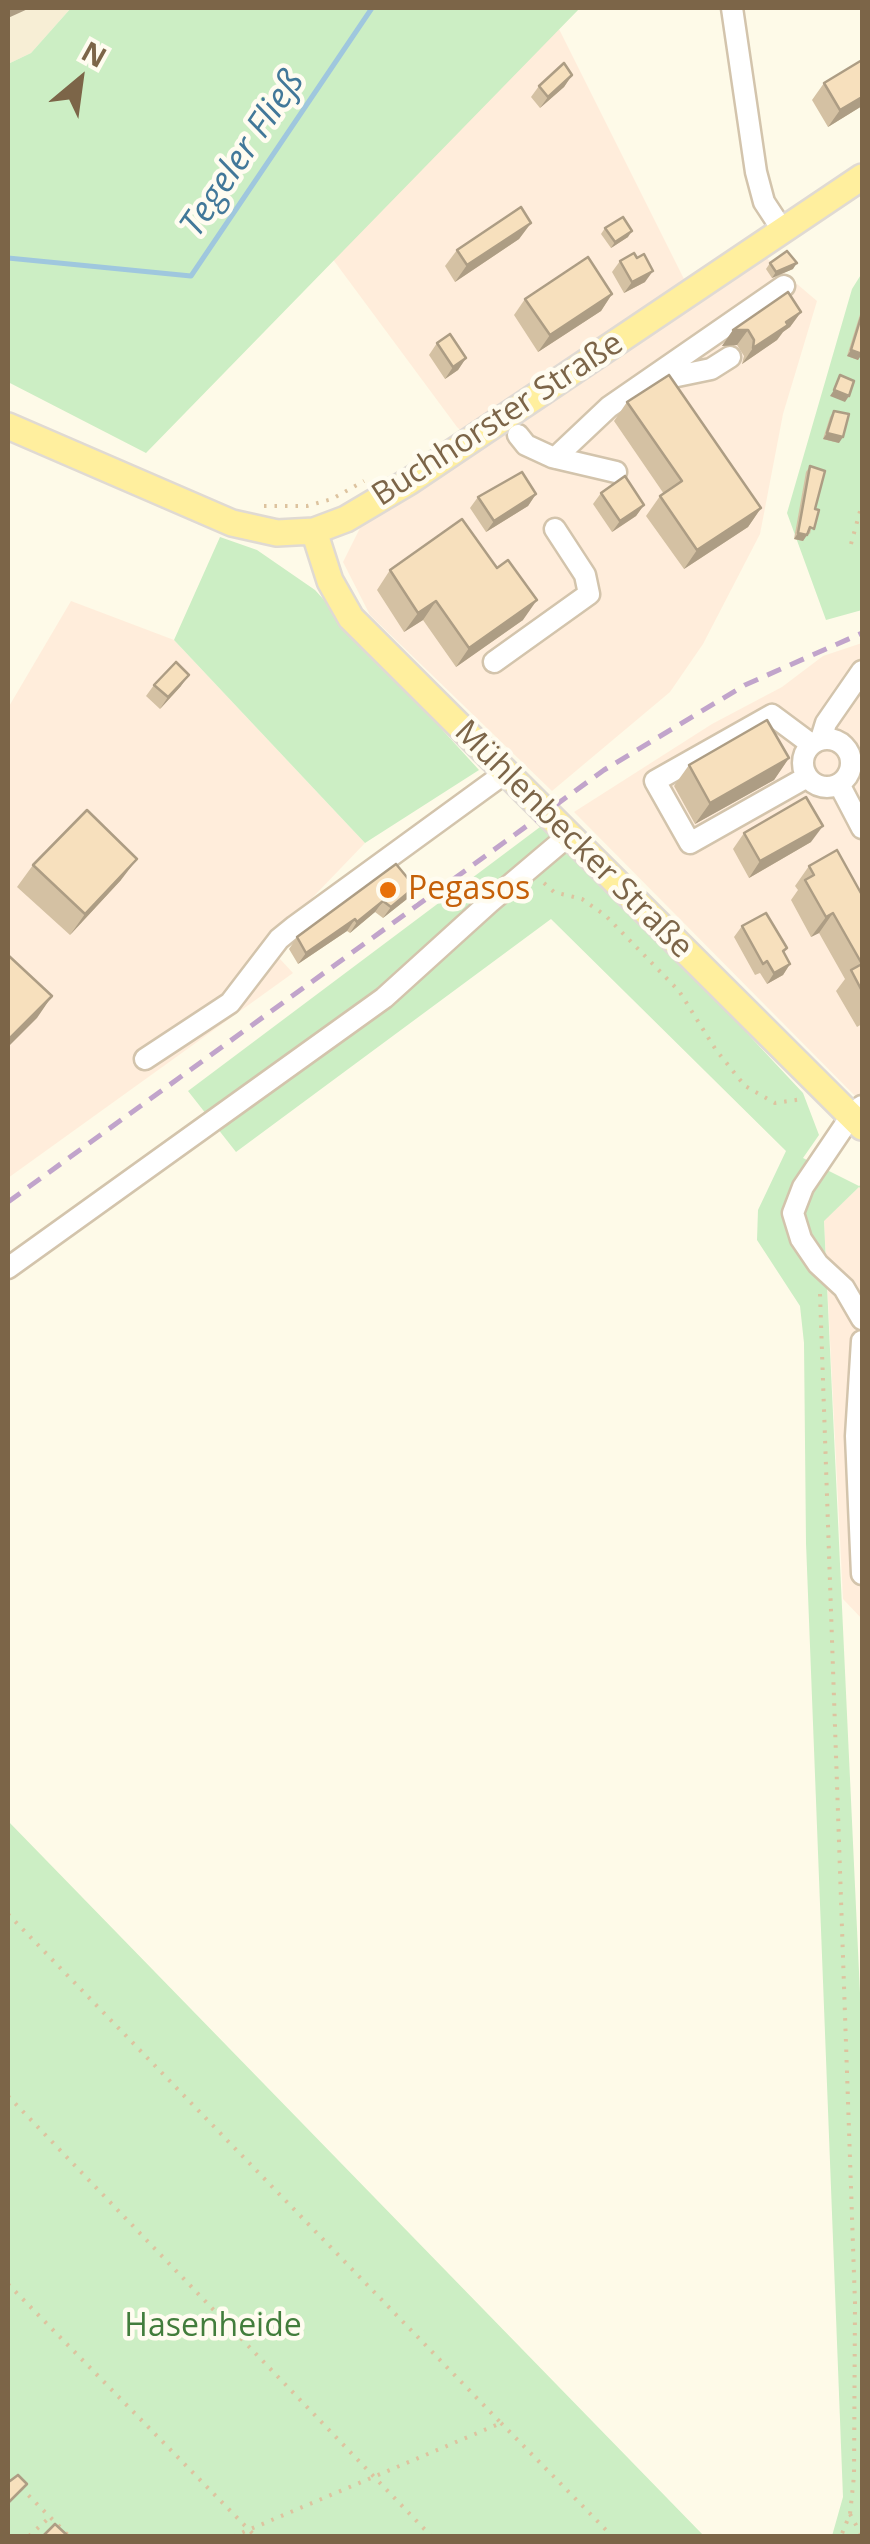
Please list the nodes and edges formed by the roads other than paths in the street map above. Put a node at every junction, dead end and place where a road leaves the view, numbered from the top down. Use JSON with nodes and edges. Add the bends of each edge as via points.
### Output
{"nodes":[{"id":1,"x":732,"y":8,"type":"edge"},
{"id":2,"x":862,"y":177,"type":"edge"},
{"id":3,"x":783,"y":230,"type":"junction"},
{"id":4,"x":784,"y":286,"type":"dead end"},
{"id":5,"x":730,"y":357,"type":"dead end"},
{"id":6,"x":642,"y":384,"type":"junction"},
{"id":7,"x":8,"y":426,"type":"edge"},
{"id":8,"x":518,"y":435,"type":"dead end"},
{"id":9,"x":555,"y":458,"type":"junction"},
{"id":10,"x":616,"y":472,"type":"dead end"},
{"id":11,"x":555,"y":529,"type":"dead end"},
{"id":12,"x":314,"y":531,"type":"junction"},
{"id":13,"x":494,"y":662,"type":"dead end"},
{"id":14,"x":862,"y":670,"type":"edge"},
{"id":15,"x":816,"y":742,"type":"junction"},
{"id":16,"x":505,"y":772,"type":"junction"},
{"id":17,"x":807,"y":777,"type":"junction"},
{"id":18,"x":839,"y":784,"type":"junction"},
{"id":19,"x":862,"y":828,"type":"edge"},
{"id":20,"x":568,"y":836,"type":"junction"},
{"id":21,"x":145,"y":1059,"type":"dead end"},
{"id":22,"x":859,"y":1116,"type":"edge"},
{"id":23,"x":8,"y":1268,"type":"edge"},
{"id":24,"x":862,"y":1319,"type":"edge"},
{"id":25,"x":862,"y":1341,"type":"edge"},
{"id":26,"x":860,"y":1409,"type":"edge"},
{"id":27,"x":862,"y":1574,"type":"edge"}],
"edges":[{"from":1,"to":3,"type":"street","via":[[756,172],[764,202]]},
{"from":2,"to":3,"type":"main road","name":"Buchhorster Straße"},
{"from":3,"to":12,"type":"main road","name":"Buchhorster Straße","via":[[410,481]]},
{"from":4,"to":6,"type":"street"},
{"from":5,"to":6,"type":"street","via":[[711,369]]},
{"from":6,"to":9,"type":"street"},
{"from":7,"to":12,"type":"main road","name":"Buchhorster Straße","via":[[244,527]]},
{"from":8,"to":9,"type":"street"},
{"from":9,"to":10,"type":"street"},
{"from":11,"to":13,"type":"street","via":[[589,594]]},
{"from":12,"to":16,"type":"main road","name":"Mühlenbecker Straße","via":[[350,618]]},
{"from":14,"to":15,"type":"street"},
{"from":15,"to":17,"type":"street","via":[[804,754]]},
{"from":15,"to":17,"type":"street","via":[[772,714],[655,780],[690,843]]},
{"from":15,"to":18,"type":"street","via":[[833,739],[850,754],[852,766]]},
{"from":16,"to":20,"type":"main road","name":"Mühlenbecker Straße"},
{"from":16,"to":21,"type":"street","via":[[279,939],[230,1003]]},
{"from":17,"to":18,"type":"street","via":[[827,787]]},
{"from":18,"to":19,"type":"street"},
{"from":20,"to":22,"type":"main road","name":"Mühlenbecker Straße"},
{"from":20,"to":23,"type":"street","via":[[384,998]]},
{"from":22,"to":24,"type":"street","via":[[802,1186],[792,1213],[800,1239]]},
{"from":25,"to":26,"type":"street"},
{"from":26,"to":27,"type":"street"}]}
